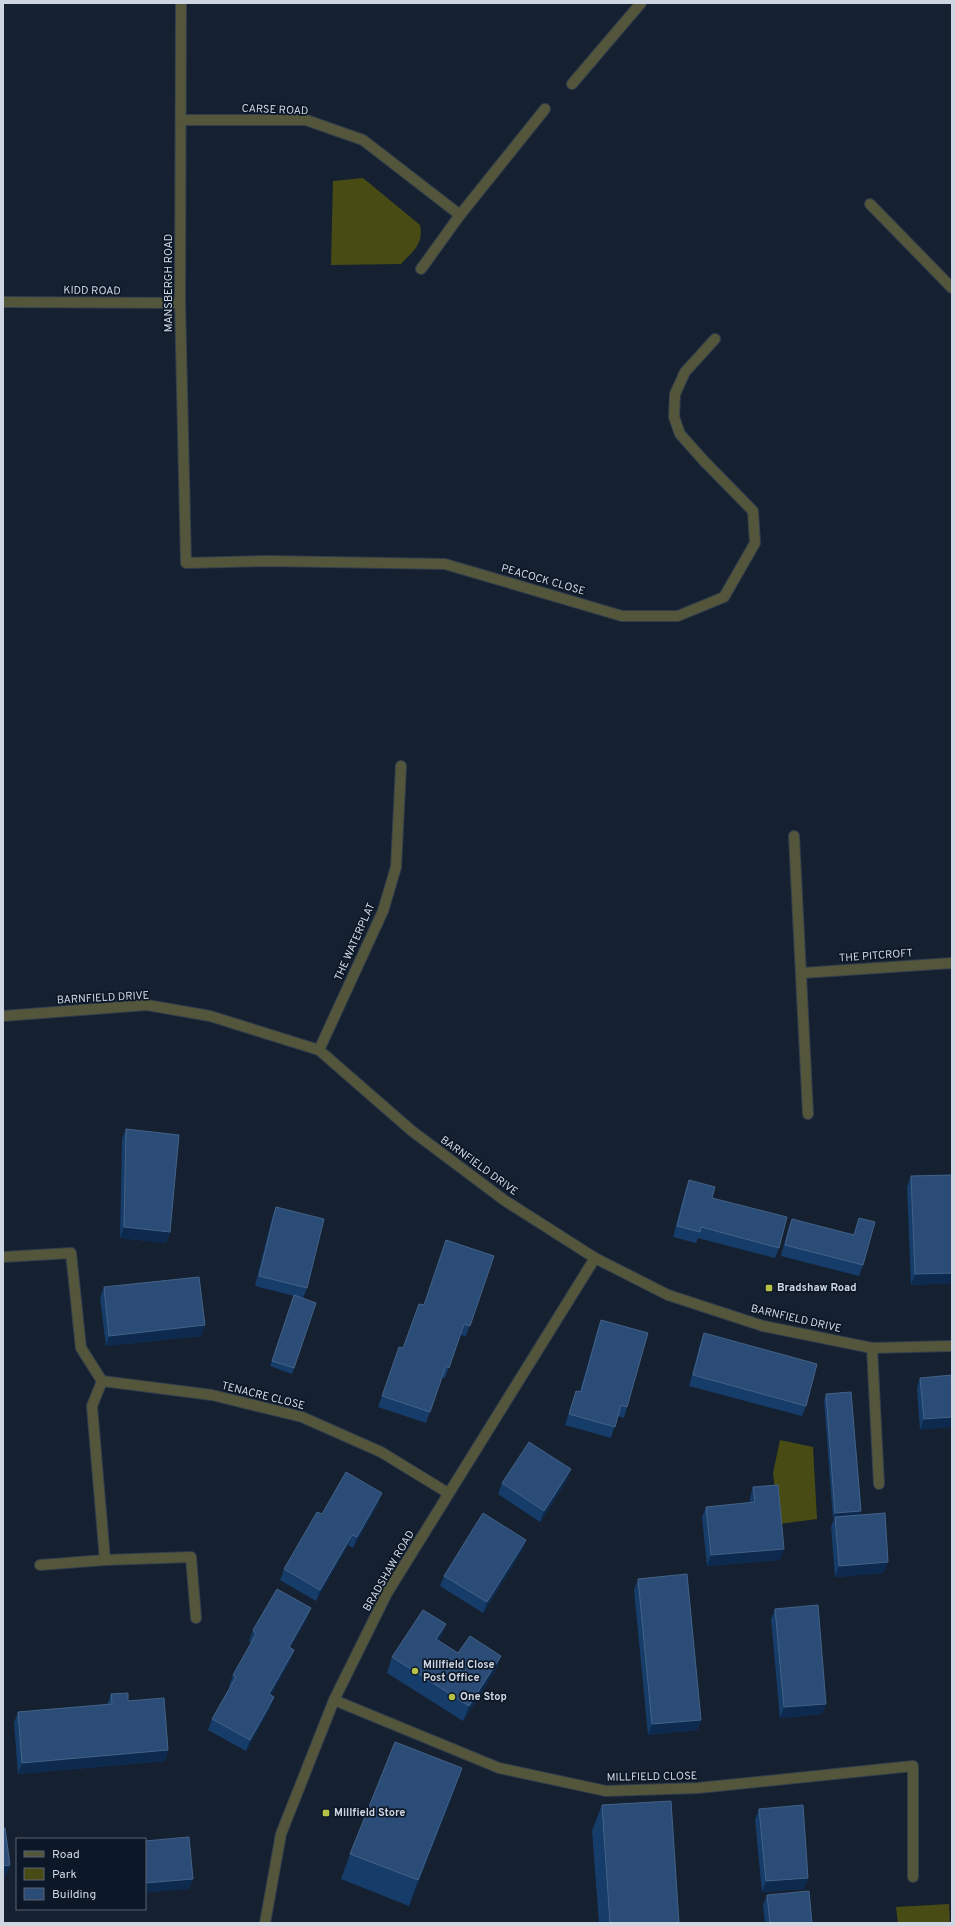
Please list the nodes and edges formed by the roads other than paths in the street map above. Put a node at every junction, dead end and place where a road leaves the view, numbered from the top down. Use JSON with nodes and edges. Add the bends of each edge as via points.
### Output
{"nodes":[{"id":1,"x":181,"y":3,"type":"edge"},
{"id":2,"x":642,"y":3,"type":"edge"},
{"id":3,"x":572,"y":84,"type":"dead end"},
{"id":4,"x":545,"y":109,"type":"dead end"},
{"id":5,"x":182,"y":120,"type":"junction"},
{"id":6,"x":870,"y":204,"type":"dead end"},
{"id":7,"x":460,"y":215,"type":"junction"},
{"id":8,"x":421,"y":269,"type":"dead end"},
{"id":9,"x":952,"y":288,"type":"edge"},
{"id":10,"x":3,"y":302,"type":"edge"},
{"id":11,"x":180,"y":304,"type":"junction"},
{"id":12,"x":715,"y":339,"type":"dead end"},
{"id":13,"x":186,"y":563,"type":"joint"},
{"id":14,"x":401,"y":766,"type":"dead end"},
{"id":15,"x":794,"y":836,"type":"dead end"},
{"id":16,"x":952,"y":963,"type":"edge"},
{"id":17,"x":802,"y":973,"type":"junction"},
{"id":18,"x":3,"y":1016,"type":"edge"},
{"id":19,"x":319,"y":1050,"type":"junction"},
{"id":20,"x":808,"y":1114,"type":"dead end"},
{"id":21,"x":3,"y":1257,"type":"edge"},
{"id":22,"x":595,"y":1258,"type":"junction"},
{"id":23,"x":952,"y":1346,"type":"edge"},
{"id":24,"x":872,"y":1348,"type":"junction"},
{"id":25,"x":102,"y":1381,"type":"junction"},
{"id":26,"x":880,"y":1484,"type":"dead end"},
{"id":27,"x":448,"y":1494,"type":"junction"},
{"id":28,"x":105,"y":1560,"type":"junction"},
{"id":29,"x":40,"y":1565,"type":"dead end"},
{"id":30,"x":196,"y":1618,"type":"dead end"},
{"id":31,"x":334,"y":1700,"type":"junction"},
{"id":32,"x":913,"y":1877,"type":"dead end"},
{"id":33,"x":264,"y":1923,"type":"edge"}],
"edges":[{"from":1,"to":5,"type":"street","name":"MANSBERGH ROAD"},
{"from":2,"to":3,"type":"street"},
{"from":4,"to":7,"type":"street"},
{"from":5,"to":7,"type":"street","name":"CARSE ROAD","via":[[306,120],[363,140]]},
{"from":5,"to":11,"type":"street","name":"MANSBERGH ROAD"},
{"from":6,"to":9,"type":"street"},
{"from":7,"to":8,"type":"street"},
{"from":10,"to":11,"type":"street","name":"KIDD ROAD"},
{"from":11,"to":13,"type":"street","name":"MANSBERGH ROAD"},
{"from":12,"to":13,"type":"street","name":"PEACOCK CLOSE","via":[[685,372],[674,394],[674,417],[680,434],[753,510],[755,543],[724,597],[678,616],[622,616],[445,564],[268,561]]},
{"from":14,"to":19,"type":"street","name":"THE WATERPLAT","via":[[396,867],[388,896]]},
{"from":15,"to":17,"type":"street"},
{"from":16,"to":17,"type":"street","name":"THE PITCROFT"},
{"from":17,"to":20,"type":"street"},
{"from":18,"to":19,"type":"street","name":"BARNFIELD DRIVE","via":[[146,1005],[210,1016]]},
{"from":19,"to":22,"type":"street","name":"BARNFIELD DRIVE","via":[[412,1131],[504,1200]]},
{"from":21,"to":25,"type":"street","via":[[71,1253],[81,1348]]},
{"from":22,"to":24,"type":"street","name":"BARNFIELD DRIVE","via":[[668,1295],[763,1326]]},
{"from":22,"to":27,"type":"street","name":"BRADSHAW ROAD"},
{"from":23,"to":24,"type":"street","name":"BARNFIELD DRIVE"},
{"from":24,"to":26,"type":"street"},
{"from":25,"to":27,"type":"street","name":"TENACRE CLOSE","via":[[212,1395],[302,1417],[381,1452]]},
{"from":25,"to":28,"type":"street","via":[[92,1406]]},
{"from":27,"to":31,"type":"street","name":"BRADSHAW ROAD","via":[[387,1593]]},
{"from":28,"to":29,"type":"street"},
{"from":28,"to":30,"type":"street","via":[[191,1557]]},
{"from":31,"to":32,"type":"street","name":"MILLFIELD CLOSE","via":[[499,1768],[606,1790],[698,1788],[913,1766]]},
{"from":31,"to":33,"type":"street","name":"BRADSHAW ROAD","via":[[281,1834]]}]}
